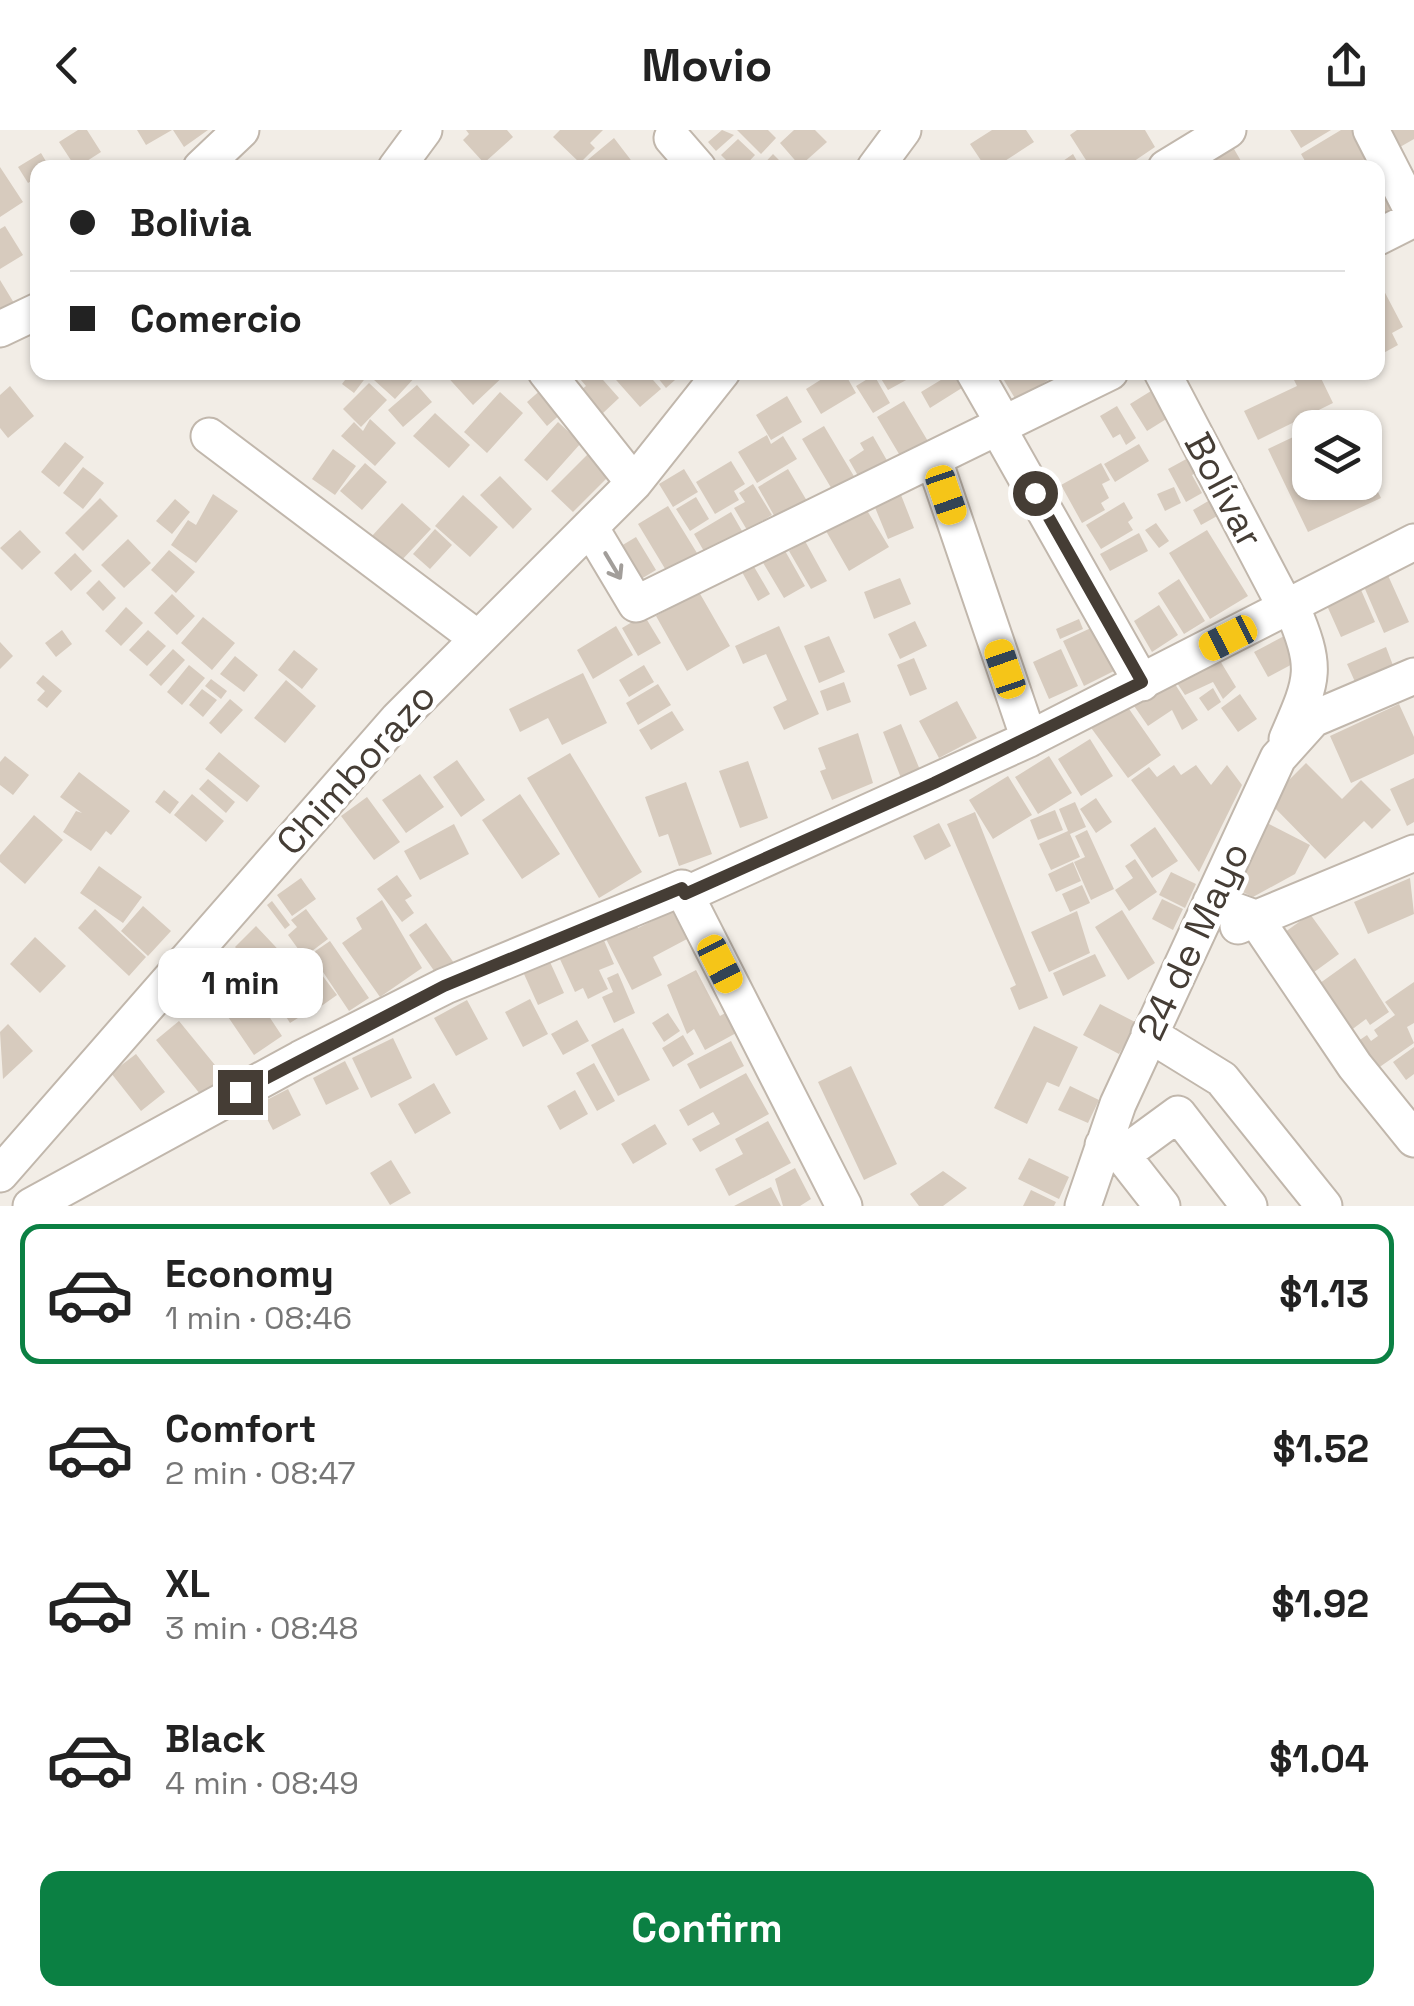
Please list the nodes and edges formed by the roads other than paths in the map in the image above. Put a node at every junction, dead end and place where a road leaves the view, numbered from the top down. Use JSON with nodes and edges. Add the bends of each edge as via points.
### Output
{"nodes":[{"id":1,"x":241,"y":130,"type":"edge"},
{"id":2,"x":424,"y":130,"type":"edge"},
{"id":3,"x":903,"y":130,"type":"edge"},
{"id":4,"x":1228,"y":130,"type":"edge"},
{"id":5,"x":1371,"y":130,"type":"edge"},
{"id":6,"x":672,"y":138,"type":"dead end"},
{"id":7,"x":209,"y":160,"type":"edge"},
{"id":8,"x":402,"y":160,"type":"edge"},
{"id":9,"x":691,"y":160,"type":"edge"},
{"id":10,"x":881,"y":160,"type":"edge"},
{"id":11,"x":1179,"y":160,"type":"edge"},
{"id":12,"x":1414,"y":216,"type":"edge"},
{"id":13,"x":1385,"y":234,"type":"edge"},
{"id":14,"x":30,"y":315,"type":"edge"},
{"id":15,"x":0,"y":329,"type":"edge"},
{"id":16,"x":552,"y":380,"type":"edge"},
{"id":17,"x":716,"y":380,"type":"edge"},
{"id":18,"x":978,"y":380,"type":"edge"},
{"id":19,"x":1095,"y":380,"type":"edge"},
{"id":20,"x":1166,"y":380,"type":"edge"},
{"id":21,"x":1002,"y":428,"type":"junction"},
{"id":22,"x":209,"y":436,"type":"dead end"},
{"id":23,"x":934,"y":460,"type":"junction"},
{"id":24,"x":634,"y":483,"type":"junction"},
{"id":25,"x":590,"y":527,"type":"junction"},
{"id":26,"x":1414,"y":542,"type":"edge"},
{"id":27,"x":1289,"y":606,"type":"junction"},
{"id":28,"x":477,"y":638,"type":"junction"},
{"id":29,"x":1414,"y":676,"type":"edge"},
{"id":30,"x":1142,"y":682,"type":"junction"},
{"id":31,"x":1342,"y":705,"type":"junction"},
{"id":32,"x":1029,"y":739,"type":"junction"},
{"id":33,"x":1278,"y":758,"type":"junction"},
{"id":34,"x":1414,"y":853,"type":"edge"},
{"id":35,"x":685,"y":894,"type":"junction"},
{"id":36,"x":1211,"y":902,"type":"junction"},
{"id":37,"x":1255,"y":918,"type":"junction"},
{"id":38,"x":1191,"y":946,"type":"junction"},
{"id":39,"x":1149,"y":1034,"type":"junction"},
{"id":40,"x":1414,"y":1139,"type":"edge"},
{"id":41,"x":22,"y":1146,"type":"junction"},
{"id":42,"x":1112,"y":1150,"type":"junction"},
{"id":43,"x":0,"y":1174,"type":"edge"},
{"id":44,"x":39,"y":1202,"type":"edge"},
{"id":45,"x":844,"y":1206,"type":"edge"},
{"id":46,"x":1083,"y":1206,"type":"edge"},
{"id":47,"x":1162,"y":1206,"type":"edge"},
{"id":48,"x":1249,"y":1206,"type":"edge"},
{"id":49,"x":1324,"y":1206,"type":"edge"}],
"edges":[{"from":1,"to":7,"type":"street"},
{"from":2,"to":8,"type":"street"},
{"from":3,"to":10,"type":"street"},
{"from":4,"to":11,"type":"street"},
{"from":5,"to":12,"type":"street"},
{"from":6,"to":9,"type":"street"},
{"from":12,"to":13,"type":"street"},
{"from":14,"to":15,"type":"street"},
{"from":16,"to":24,"type":"street"},
{"from":17,"to":24,"type":"street","name":"Chimborazo"},
{"from":18,"to":21,"type":"street"},
{"from":19,"to":21,"type":"street"},
{"from":20,"to":27,"type":"street","name":"Bolívar"},
{"from":21,"to":23,"type":"street"},
{"from":21,"to":30,"type":"street"},
{"from":22,"to":28,"type":"street"},
{"from":25,"to":23,"type":"street","one_way":true,"via":[[636,604]]},
{"from":23,"to":32,"type":"street"},
{"from":24,"to":25,"type":"street","name":"Chimborazo"},
{"from":25,"to":28,"type":"street","name":"Chimborazo"},
{"from":26,"to":27,"type":"street"},
{"from":27,"to":30,"type":"street"},
{"from":27,"to":31,"type":"street","name":"Bolívar"},
{"from":27,"to":33,"type":"street","via":[[1312,670]]},
{"from":28,"to":41,"type":"street","name":"Chimborazo"},
{"from":29,"to":31,"type":"street","name":"24 de Mayo"},
{"from":30,"to":32,"type":"street"},
{"from":31,"to":33,"type":"street","name":"24 de Mayo","via":[[1303,727]]},
{"from":32,"to":35,"type":"street"},
{"from":33,"to":36,"type":"street","name":"24 de Mayo"},
{"from":34,"to":37,"type":"street"},
{"from":35,"to":44,"type":"street","via":[[682,888],[444,986]]},
{"from":35,"to":45,"type":"street"},
{"from":36,"to":37,"type":"street"},
{"from":36,"to":38,"type":"street","name":"24 de Mayo"},
{"from":37,"to":38,"type":"street"},
{"from":37,"to":40,"type":"street","via":[[1355,1066]]},
{"from":38,"to":39,"type":"street","name":"24 de Mayo"},
{"from":39,"to":42,"type":"street","name":"24 de Mayo"},
{"from":39,"to":49,"type":"street","via":[[1222,1080]]},
{"from":41,"to":43,"type":"street","name":"Chimborazo"},
{"from":41,"to":44,"type":"street","via":[[21,1177]]},
{"from":42,"to":46,"type":"street","name":"24 de Mayo"},
{"from":42,"to":47,"type":"street"},
{"from":42,"to":48,"type":"street","via":[[1178,1114]]}]}
